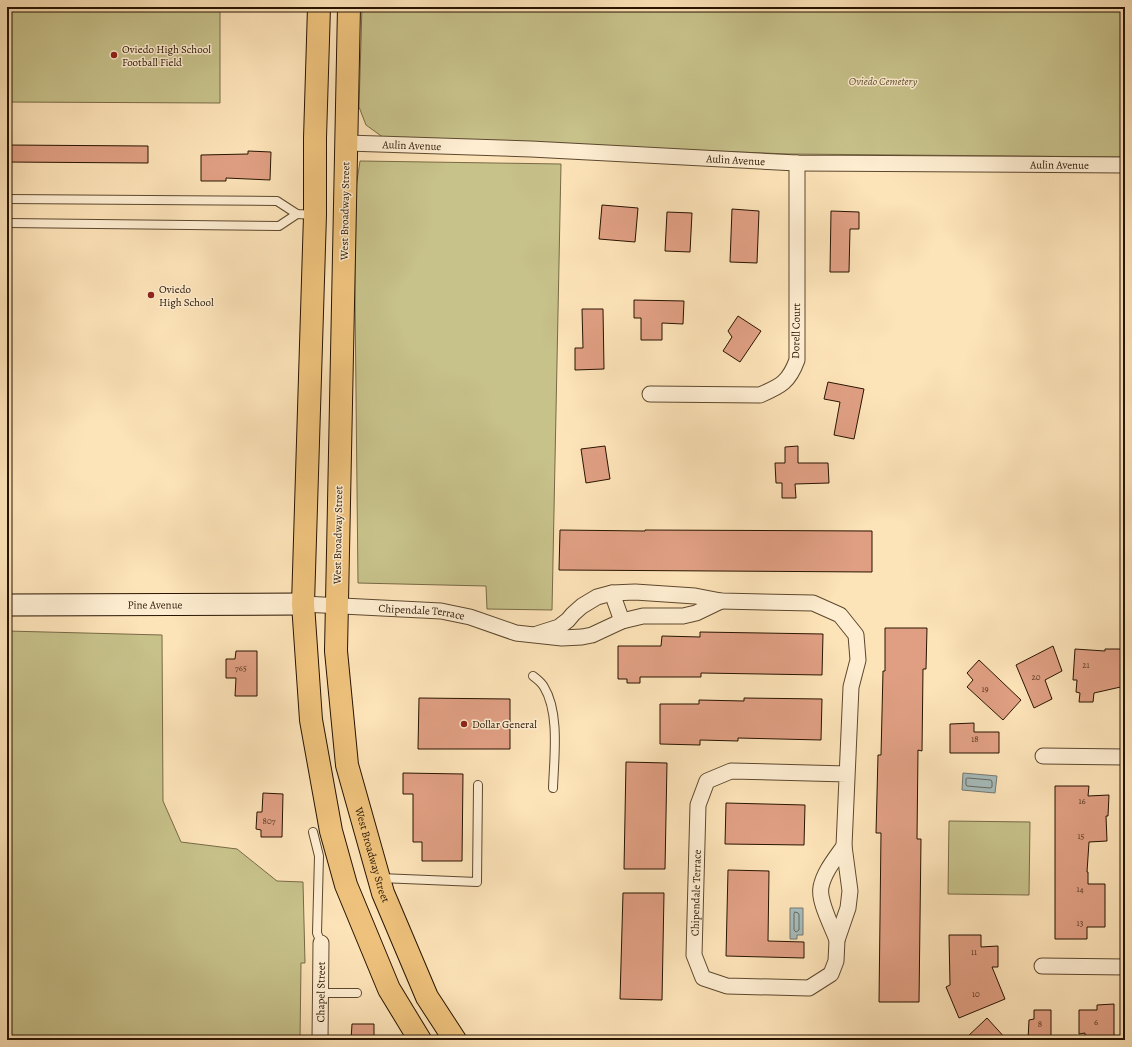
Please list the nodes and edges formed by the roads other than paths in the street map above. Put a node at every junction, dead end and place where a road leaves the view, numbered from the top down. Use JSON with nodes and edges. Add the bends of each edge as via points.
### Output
{"nodes":[{"id":1,"x":319,"y":7,"type":"edge"},
{"id":2,"x":350,"y":7,"type":"edge"},
{"id":3,"x":317,"y":84,"type":"junction"},
{"id":4,"x":347,"y":143,"type":"junction"},
{"id":5,"x":797,"y":163,"type":"junction"},
{"id":6,"x":1125,"y":165,"type":"edge"},
{"id":7,"x":7,"y":199,"type":"edge"},
{"id":8,"x":306,"y":214,"type":"junction"},
{"id":9,"x":7,"y":223,"type":"edge"},
{"id":10,"x":344,"y":280,"type":"junction"},
{"id":11,"x":650,"y":394,"type":"dead end"},
{"id":12,"x":612,"y":593,"type":"junction"},
{"id":13,"x":721,"y":601,"type":"junction"},
{"id":14,"x":303,"y":604,"type":"junction"},
{"id":15,"x":7,"y":605,"type":"edge"},
{"id":16,"x":336,"y":606,"type":"junction"},
{"id":17,"x":573,"y":614,"type":"junction"},
{"id":18,"x":622,"y":621,"type":"junction"},
{"id":19,"x":537,"y":634,"type":"junction"},
{"id":20,"x":582,"y":637,"type":"junction"},
{"id":21,"x":533,"y":676,"type":"dead end"},
{"id":22,"x":1043,"y":756,"type":"dead end"},
{"id":23,"x":1125,"y":757,"type":"edge"},
{"id":24,"x":847,"y":774,"type":"junction"},
{"id":25,"x":478,"y":785,"type":"dead end"},
{"id":26,"x":553,"y":788,"type":"dead end"},
{"id":27,"x":313,"y":832,"type":"dead end"},
{"id":28,"x":844,"y":846,"type":"junction"},
{"id":29,"x":379,"y":878,"type":"junction"},
{"id":30,"x":837,"y":940,"type":"junction"},
{"id":31,"x":321,"y":943,"type":"joint"},
{"id":32,"x":1042,"y":966,"type":"dead end"},
{"id":33,"x":1125,"y":967,"type":"edge"},
{"id":34,"x":357,"y":992,"type":"dead end"},
{"id":35,"x":321,"y":993,"type":"junction"},
{"id":36,"x":320,"y":1040,"type":"edge"},
{"id":37,"x":420,"y":1040,"type":"edge"},
{"id":38,"x":455,"y":1040,"type":"edge"}],
"edges":[{"from":1,"to":3,"type":"main road"},
{"from":2,"to":4,"type":"main road","name":"West Broadway Street"},
{"from":3,"to":4,"type":"main road","via":[[328,95],[328,120]]},
{"from":3,"to":8,"type":"main road"},
{"from":4,"to":5,"type":"street","name":"Aulin Avenue","via":[[531,149]]},
{"from":4,"to":10,"type":"main road","name":"West Broadway Street"},
{"from":5,"to":6,"type":"street","name":"Aulin Avenue"},
{"from":5,"to":11,"type":"street","name":"Dorell Court","via":[[797,360],[792,374],[776,388],[760,395]]},
{"from":7,"to":8,"type":"lane","via":[[277,201]]},
{"from":8,"to":9,"type":"lane","via":[[279,226]]},
{"from":8,"to":10,"type":"main road","via":[[333,237],[333,259]]},
{"from":8,"to":14,"type":"main road"},
{"from":10,"to":16,"type":"main road","name":"West Broadway Street"},
{"from":12,"to":13,"type":"street","name":"Chipendale Terrace","via":[[695,596]]},
{"from":12,"to":17,"type":"street","name":"Chipendale Terrace","via":[[597,597]]},
{"from":12,"to":18,"type":"street"},
{"from":13,"to":18,"type":"street","name":"Chipendale Terrace","via":[[683,616],[643,616]]},
{"from":13,"to":24,"type":"street","name":"Chipendale Terrace","via":[[812,603],[840,615],[856,635],[858,660],[851,687]]},
{"from":14,"to":15,"type":"street","name":"Pine Avenue"},
{"from":14,"to":16,"type":"street","name":"Chipendale Terrace"},
{"from":14,"to":37,"type":"main road","via":[[311,720],[333,837],[346,885],[389,989]]},
{"from":16,"to":19,"type":"street","name":"Chipendale Terrace","via":[[441,611],[470,617],[516,633]]},
{"from":16,"to":29,"type":"main road","name":"West Broadway Street","via":[[336,651],[347,765]]},
{"from":17,"to":19,"type":"street","name":"Chipendale Terrace","via":[[559,627]]},
{"from":17,"to":20,"type":"street"},
{"from":18,"to":20,"type":"street","name":"Chipendale Terrace"},
{"from":19,"to":20,"type":"street","name":"Chipendale Terrace","via":[[562,638]]},
{"from":21,"to":26,"type":"lane","via":[[544,686],[554,716]]},
{"from":22,"to":23,"type":"street"},
{"from":24,"to":28,"type":"street","name":"Chipendale Terrace"},
{"from":24,"to":30,"type":"street","name":"Chipendale Terrace","via":[[731,771],[707,781],[698,805],[694,955],[703,978],[727,986],[808,988],[831,974],[836,961]]},
{"from":25,"to":29,"type":"lane","via":[[477,882]]},
{"from":27,"to":31,"type":"lane","via":[[319,856],[318,933]]},
{"from":28,"to":30,"type":"street","name":"Chipendale Terrace","via":[[850,891],[848,908]]},
{"from":28,"to":30,"type":"street","name":"Chipendale Terrace","via":[[826,873],[820,888],[822,902]]},
{"from":29,"to":38,"type":"main road","name":"West Broadway Street","via":[[427,998]]},
{"from":31,"to":35,"type":"street","name":"Chapel Street"},
{"from":32,"to":33,"type":"street"},
{"from":34,"to":35,"type":"lane"},
{"from":35,"to":36,"type":"street","name":"Chapel Street"}]}
